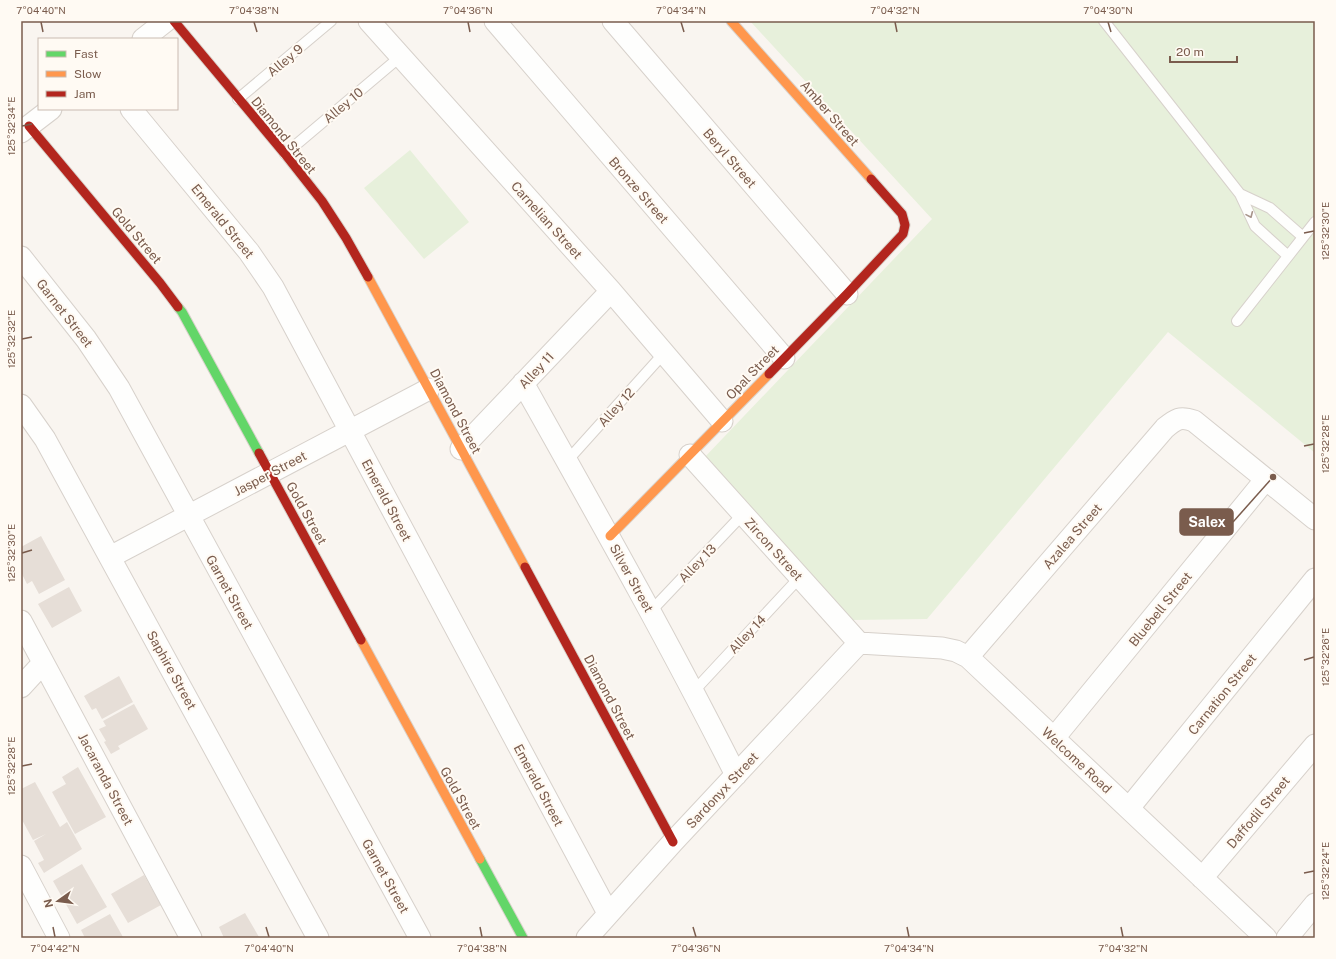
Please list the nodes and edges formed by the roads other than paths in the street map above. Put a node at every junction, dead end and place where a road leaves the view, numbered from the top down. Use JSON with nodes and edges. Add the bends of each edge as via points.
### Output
{"nodes":[{"id":1,"x":166,"y":21,"type":"edge"},
{"id":2,"x":174,"y":21,"type":"edge"},
{"id":3,"x":331,"y":21,"type":"edge"},
{"id":4,"x":369,"y":21,"type":"edge"},
{"id":5,"x":495,"y":21,"type":"edge"},
{"id":6,"x":613,"y":21,"type":"edge"},
{"id":7,"x":731,"y":21,"type":"edge"},
{"id":8,"x":1104,"y":21,"type":"edge"},
{"id":9,"x":143,"y":38,"type":"edge"},
{"id":10,"x":401,"y":56,"type":"junction"},
{"id":11,"x":238,"y":99,"type":"junction"},
{"id":12,"x":51,"y":110,"type":"edge"},
{"id":13,"x":132,"y":110,"type":"edge"},
{"id":14,"x":25,"y":129,"type":"edge"},
{"id":15,"x":285,"y":154,"type":"junction"},
{"id":16,"x":1240,"y":194,"type":"junction"},
{"id":17,"x":1315,"y":222,"type":"edge"},
{"id":18,"x":906,"y":223,"type":"joint"},
{"id":19,"x":1303,"y":237,"type":"junction"},
{"id":20,"x":1288,"y":256,"type":"junction"},
{"id":21,"x":21,"y":257,"type":"edge"},
{"id":22,"x":611,"y":291,"type":"junction"},
{"id":23,"x":847,"y":294,"type":"junction"},
{"id":24,"x":1237,"y":321,"type":"dead end"},
{"id":25,"x":664,"y":352,"type":"junction"},
{"id":26,"x":784,"y":358,"type":"junction"},
{"id":27,"x":523,"y":383,"type":"junction"},
{"id":28,"x":430,"y":389,"type":"junction"},
{"id":29,"x":21,"y":405,"type":"edge"},
{"id":30,"x":722,"y":421,"type":"junction"},
{"id":31,"x":350,"y":431,"type":"junction"},
{"id":32,"x":461,"y":449,"type":"junction"},
{"id":33,"x":690,"y":455,"type":"junction"},
{"id":34,"x":568,"y":461,"type":"junction"},
{"id":35,"x":270,"y":473,"type":"junction"},
{"id":36,"x":1266,"y":479,"type":"junction"},
{"id":37,"x":743,"y":514,"type":"junction"},
{"id":38,"x":188,"y":516,"type":"junction"},
{"id":39,"x":1315,"y":519,"type":"edge"},
{"id":40,"x":610,"y":536,"type":"junction"},
{"id":41,"x":110,"y":557,"type":"junction"},
{"id":42,"x":800,"y":578,"type":"junction"},
{"id":43,"x":1315,"y":579,"type":"edge"},
{"id":44,"x":651,"y":611,"type":"junction"},
{"id":45,"x":21,"y":621,"type":"edge"},
{"id":46,"x":859,"y":643,"type":"junction"},
{"id":47,"x":968,"y":657,"type":"junction"},
{"id":48,"x":43,"y":663,"type":"junction"},
{"id":49,"x":21,"y":687,"type":"edge"},
{"id":50,"x":694,"y":691,"type":"junction"},
{"id":51,"x":1054,"y":738,"type":"junction"},
{"id":52,"x":1315,"y":745,"type":"edge"},
{"id":53,"x":736,"y":775,"type":"junction"},
{"id":54,"x":1129,"y":808,"type":"junction"},
{"id":55,"x":673,"y":842,"type":"junction"},
{"id":56,"x":21,"y":866,"type":"edge"},
{"id":57,"x":1202,"y":878,"type":"junction"},
{"id":58,"x":1315,"y":904,"type":"edge"},
{"id":59,"x":608,"y":913,"type":"junction"},
{"id":60,"x":59,"y":938,"type":"edge"},
{"id":61,"x":191,"y":938,"type":"edge"},
{"id":62,"x":318,"y":938,"type":"edge"},
{"id":63,"x":420,"y":938,"type":"edge"},
{"id":64,"x":523,"y":938,"type":"edge"},
{"id":65,"x":586,"y":938,"type":"edge"},
{"id":66,"x":1266,"y":938,"type":"edge"},
{"id":67,"x":1287,"y":938,"type":"edge"}],
"edges":[{"from":1,"to":9,"type":"street"},
{"from":2,"to":11,"type":"street","name":"Diamond Street"},
{"from":3,"to":11,"type":"lane","name":"Alley 9"},
{"from":4,"to":10,"type":"street","name":"Carnelian Street"},
{"from":5,"to":26,"type":"street","name":"Bronze Street"},
{"from":6,"to":23,"type":"street","name":"Beryl Street"},
{"from":7,"to":18,"type":"street","name":"Amber Street","via":[[900,211]]},
{"from":8,"to":16,"type":"lane"},
{"from":10,"to":15,"type":"lane","name":"Alley 10"},
{"from":10,"to":22,"type":"street","name":"Carnelian Street"},
{"from":11,"to":15,"type":"street","name":"Diamond Street"},
{"from":12,"to":14,"type":"street"},
{"from":13,"to":31,"type":"street","name":"Emerald Street","via":[[249,252],[273,286]]},
{"from":14,"to":35,"type":"street","name":"Gold Street","via":[[160,283],[182,312]]},
{"from":15,"to":28,"type":"street","name":"Diamond Street","via":[[322,201],[346,238]]},
{"from":16,"to":19,"type":"lane","via":[[1270,208]]},
{"from":16,"to":20,"type":"lane","one_way":true,"via":[[1255,226]]},
{"from":17,"to":19,"type":"lane"},
{"from":18,"to":23,"type":"street","name":"Opal Street","via":[[903,234]]},
{"from":19,"to":20,"type":"lane"},
{"from":20,"to":24,"type":"lane"},
{"from":21,"to":38,"type":"street","name":"Garnet Street","via":[[105,365]]},
{"from":22,"to":25,"type":"street","name":"Carnelian Street"},
{"from":22,"to":27,"type":"street","name":"Alley 11"},
{"from":23,"to":26,"type":"street","name":"Opal Street"},
{"from":25,"to":30,"type":"street","name":"Carnelian Street"},
{"from":25,"to":34,"type":"lane","name":"Alley 12"},
{"from":26,"to":30,"type":"street","name":"Opal Street"},
{"from":27,"to":32,"type":"street","name":"Alley 11"},
{"from":27,"to":34,"type":"street","name":"Silver Street"},
{"from":28,"to":31,"type":"street","name":"Jasper Street"},
{"from":28,"to":32,"type":"street","name":"Diamond Street"},
{"from":29,"to":41,"type":"street","name":"Saphire Street","via":[[44,439]]},
{"from":30,"to":33,"type":"street","name":"Opal Street"},
{"from":31,"to":35,"type":"street","name":"Jasper Street"},
{"from":31,"to":59,"type":"street","name":"Emerald Street"},
{"from":32,"to":55,"type":"street","name":"Diamond Street"},
{"from":33,"to":37,"type":"street","name":"Zircon Street"},
{"from":33,"to":40,"type":"street","name":"Opal Street"},
{"from":34,"to":40,"type":"street","name":"Silver Street"},
{"from":35,"to":38,"type":"street","name":"Jasper Street"},
{"from":35,"to":64,"type":"street","name":"Gold Street"},
{"from":36,"to":39,"type":"street"},
{"from":36,"to":47,"type":"street","name":"Azalea Street","via":[[1194,421],[1180,418],[1172,422]]},
{"from":36,"to":51,"type":"street","name":"Bluebell Street"},
{"from":37,"to":42,"type":"street","name":"Zircon Street"},
{"from":37,"to":44,"type":"lane","name":"Alley 13"},
{"from":38,"to":41,"type":"street","name":"Jasper Street"},
{"from":38,"to":63,"type":"street","name":"Garnet Street"},
{"from":40,"to":44,"type":"street","name":"Silver Street"},
{"from":41,"to":62,"type":"street","name":"Saphire Street"},
{"from":42,"to":46,"type":"street","name":"Zircon Street"},
{"from":42,"to":50,"type":"lane","name":"Alley 14"},
{"from":43,"to":54,"type":"street","name":"Carnation Street"},
{"from":44,"to":50,"type":"street","name":"Silver Street"},
{"from":45,"to":48,"type":"street","name":"Jacaranda Street"},
{"from":46,"to":47,"type":"street","name":"Welcome Road","via":[[942,648]]},
{"from":46,"to":53,"type":"street","name":"Sardonyx Street"},
{"from":47,"to":51,"type":"street","name":"Welcome Road"},
{"from":48,"to":49,"type":"street"},
{"from":48,"to":61,"type":"street","name":"Jacaranda Street"},
{"from":50,"to":53,"type":"street","name":"Silver Street"},
{"from":51,"to":54,"type":"street","name":"Welcome Road"},
{"from":52,"to":57,"type":"street","name":"Daffodil Street"},
{"from":53,"to":55,"type":"street","name":"Sardonyx Street"},
{"from":54,"to":57,"type":"street","name":"Welcome Road"},
{"from":55,"to":59,"type":"street","name":"Sardonyx Street"},
{"from":56,"to":60,"type":"street"},
{"from":57,"to":66,"type":"street","name":"Welcome Road"},
{"from":58,"to":67,"type":"street"},
{"from":59,"to":65,"type":"street","name":"Sardonyx Street"}]}
